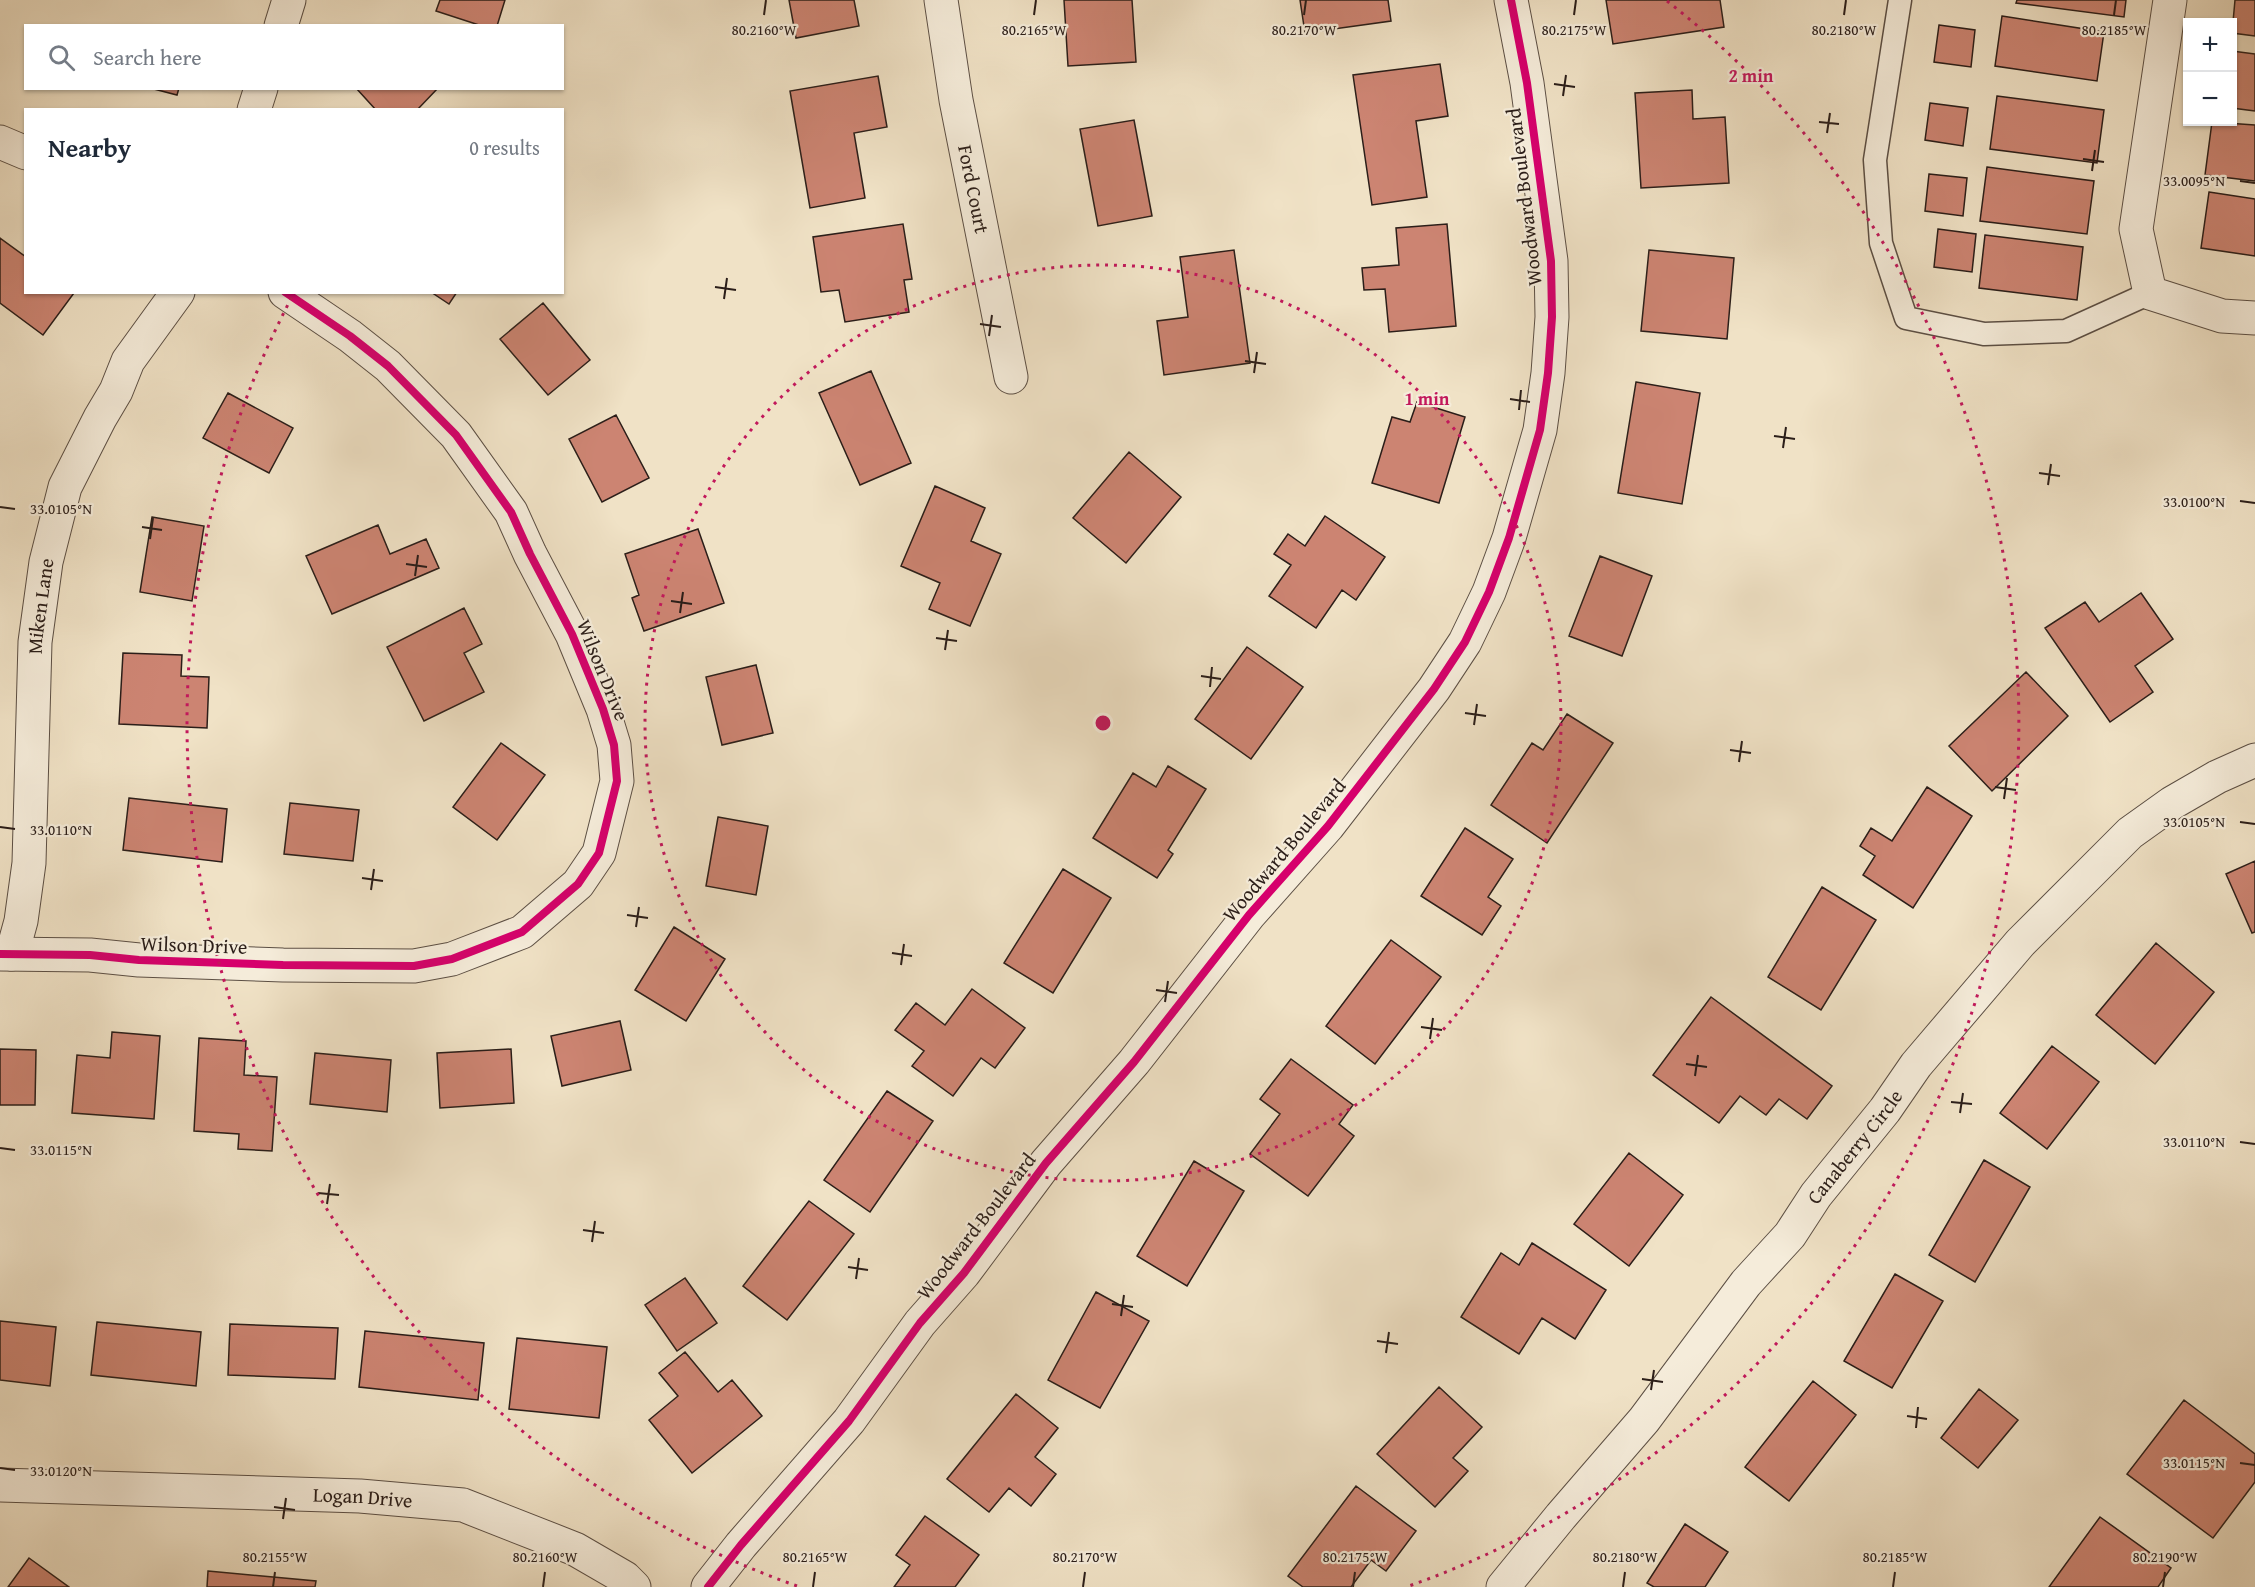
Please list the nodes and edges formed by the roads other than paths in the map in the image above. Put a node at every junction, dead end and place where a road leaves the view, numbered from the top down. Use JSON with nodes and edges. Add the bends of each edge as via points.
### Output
{"nodes":[{"id":1,"x":289,"y":0,"type":"edge"},
{"id":2,"x":941,"y":0,"type":"edge"},
{"id":3,"x":1511,"y":0,"type":"edge"},
{"id":4,"x":1900,"y":0,"type":"edge"},
{"id":5,"x":2170,"y":0,"type":"edge"},
{"id":6,"x":282,"y":24,"type":"edge"},
{"id":7,"x":260,"y":90,"type":"edge"},
{"id":8,"x":255,"y":108,"type":"edge"},
{"id":9,"x":0,"y":142,"type":"edge"},
{"id":10,"x":24,"y":152,"type":"edge"},
{"id":11,"x":2150,"y":293,"type":"junction"},
{"id":12,"x":177,"y":294,"type":"edge"},
{"id":13,"x":288,"y":294,"type":"edge"},
{"id":14,"x":2255,"y":318,"type":"edge"},
{"id":15,"x":1011,"y":376,"type":"dead end"},
{"id":16,"x":2255,"y":760,"type":"edge"},
{"id":17,"x":6,"y":954,"type":"edge"},
{"id":18,"x":0,"y":1485,"type":"edge"},
{"id":19,"x":634,"y":1587,"type":"edge"},
{"id":20,"x":708,"y":1587,"type":"edge"},
{"id":21,"x":1503,"y":1587,"type":"edge"}],
"edges":[{"from":1,"to":6,"type":"street"},
{"from":2,"to":15,"type":"street","name":"Ford Court","via":[[958,112]]},
{"from":3,"to":20,"type":"street","name":"Woodward Boulevard","via":[[1527,83],[1551,261],[1548,373],[1540,430],[1509,538],[1465,642],[1328,826],[1249,915],[1134,1062],[1046,1163],[964,1273],[920,1323],[849,1421]]},
{"from":4,"to":11,"type":"lane","via":[[1875,160],[1881,243],[1906,318],[1984,334],[2066,331]]},
{"from":5,"to":11,"type":"street","via":[[2136,229]]},
{"from":7,"to":8,"type":"street"},
{"from":9,"to":10,"type":"street"},
{"from":11,"to":14,"type":"street","via":[[2222,316]]},
{"from":12,"to":17,"type":"street","name":"Miken Lane","via":[[128,361],[65,487],[46,562],[36,642],[29,863],[21,921]]},
{"from":13,"to":17,"type":"street","name":"Wilson Drive","via":[[387,366],[456,435],[511,512],[572,634],[614,745],[617,782],[599,853],[578,884],[522,932],[452,960],[414,966],[283,965]]},
{"from":16,"to":21,"type":"street","name":"Canaberry Circle","via":[[2172,802],[2130,833],[2020,943],[1916,1065],[1790,1235],[1746,1283],[1644,1420]]},
{"from":18,"to":19,"type":"street","name":"Logan Drive","via":[[360,1496],[463,1505],[575,1549]]}]}
